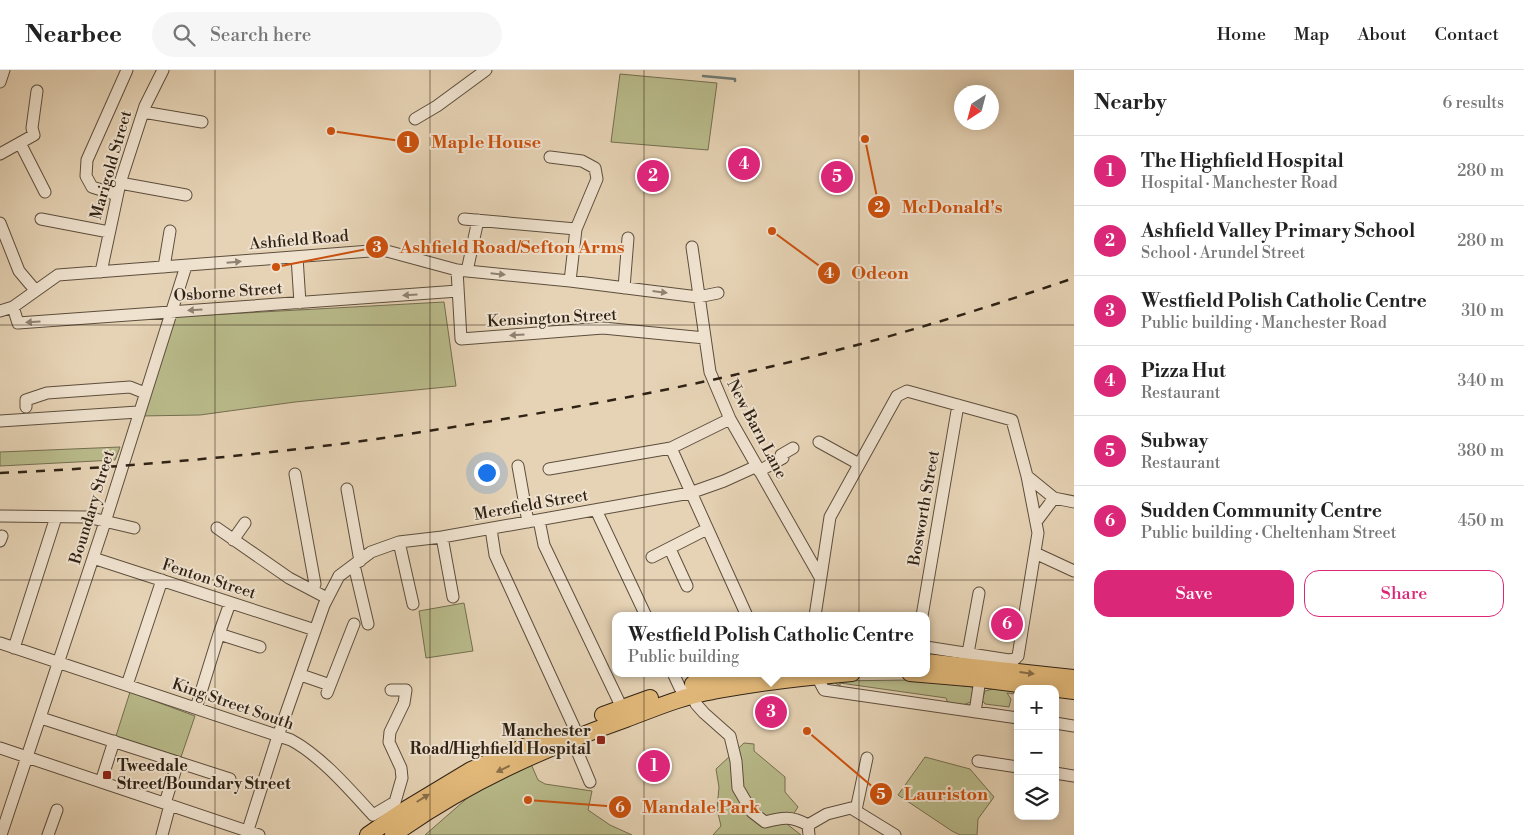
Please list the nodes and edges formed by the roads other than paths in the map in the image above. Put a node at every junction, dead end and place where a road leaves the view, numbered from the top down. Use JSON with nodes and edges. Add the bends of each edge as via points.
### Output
{"nodes":[{"id":1,"x":4,"y":70,"type":"edge"},
{"id":2,"x":127,"y":70,"type":"edge"},
{"id":3,"x":162,"y":70,"type":"edge"},
{"id":4,"x":486,"y":70,"type":"edge"},
{"id":5,"x":0,"y":82,"type":"edge"},
{"id":6,"x":38,"y":91,"type":"dead end"},
{"id":7,"x":142,"y":112,"type":"junction"},
{"id":8,"x":415,"y":119,"type":"dead end"},
{"id":9,"x":202,"y":122,"type":"dead end"},
{"id":10,"x":20,"y":143,"type":"junction"},
{"id":11,"x":0,"y":154,"type":"edge"},
{"id":12,"x":550,"y":157,"type":"dead end"},
{"id":13,"x":120,"y":183,"type":"junction"},
{"id":14,"x":45,"y":192,"type":"dead end"},
{"id":15,"x":117,"y":195,"type":"junction"},
{"id":16,"x":186,"y":195,"type":"dead end"},
{"id":17,"x":464,"y":218,"type":"dead end"},
{"id":18,"x":41,"y":219,"type":"dead end"},
{"id":19,"x":478,"y":220,"type":"junction"},
{"id":20,"x":0,"y":223,"type":"edge"},
{"id":21,"x":576,"y":229,"type":"junction"},
{"id":22,"x":170,"y":231,"type":"dead end"},
{"id":23,"x":109,"y":232,"type":"junction"},
{"id":24,"x":628,"y":238,"type":"dead end"},
{"id":25,"x":692,"y":248,"type":"dead end"},
{"id":26,"x":297,"y":257,"type":"junction"},
{"id":27,"x":186,"y":266,"type":"junction"},
{"id":28,"x":164,"y":267,"type":"junction"},
{"id":29,"x":462,"y":271,"type":"junction"},
{"id":30,"x":101,"y":272,"type":"junction"},
{"id":31,"x":570,"y":281,"type":"junction"},
{"id":32,"x":624,"y":288,"type":"junction"},
{"id":33,"x":35,"y":290,"type":"junction"},
{"id":34,"x":458,"y":291,"type":"junction"},
{"id":35,"x":718,"y":293,"type":"dead end"},
{"id":36,"x":698,"y":297,"type":"junction"},
{"id":37,"x":300,"y":303,"type":"junction"},
{"id":38,"x":13,"y":307,"type":"junction"},
{"id":39,"x":0,"y":311,"type":"edge"},
{"id":40,"x":170,"y":312,"type":"junction"},
{"id":41,"x":705,"y":338,"type":"junction"},
{"id":42,"x":145,"y":392,"type":"junction"},
{"id":43,"x":958,"y":405,"type":"junction"},
{"id":44,"x":26,"y":408,"type":"dead end"},
{"id":45,"x":138,"y":412,"type":"junction"},
{"id":46,"x":730,"y":418,"type":"junction"},
{"id":47,"x":0,"y":421,"type":"edge"},
{"id":48,"x":819,"y":442,"type":"dead end"},
{"id":49,"x":671,"y":448,"type":"junction"},
{"id":50,"x":793,"y":448,"type":"dead end"},
{"id":51,"x":859,"y":464,"type":"junction"},
{"id":52,"x":518,"y":466,"type":"dead end"},
{"id":53,"x":758,"y":468,"type":"junction"},
{"id":54,"x":548,"y":469,"type":"dead end"},
{"id":55,"x":295,"y":474,"type":"dead end"},
{"id":56,"x":1027,"y":476,"type":"junction"},
{"id":57,"x":347,"y":489,"type":"dead end"},
{"id":58,"x":690,"y":493,"type":"junction"},
{"id":59,"x":1054,"y":498,"type":"junction"},
{"id":60,"x":1074,"y":502,"type":"edge"},
{"id":61,"x":596,"y":510,"type":"junction"},
{"id":62,"x":0,"y":516,"type":"edge"},
{"id":63,"x":56,"y":517,"type":"junction"},
{"id":64,"x":534,"y":521,"type":"junction"},
{"id":65,"x":105,"y":522,"type":"junction"},
{"id":66,"x":1036,"y":522,"type":"junction"},
{"id":67,"x":245,"y":523,"type":"dead end"},
{"id":68,"x":134,"y":528,"type":"dead end"},
{"id":69,"x":217,"y":528,"type":"dead end"},
{"id":70,"x":491,"y":529,"type":"junction"},
{"id":71,"x":707,"y":529,"type":"junction"},
{"id":72,"x":442,"y":537,"type":"junction"},
{"id":73,"x":233,"y":540,"type":"junction"},
{"id":74,"x":399,"y":542,"type":"junction"},
{"id":75,"x":670,"y":549,"type":"junction"},
{"id":76,"x":1034,"y":553,"type":"junction"},
{"id":77,"x":652,"y":557,"type":"dead end"},
{"id":78,"x":93,"y":558,"type":"junction"},
{"id":79,"x":357,"y":563,"type":"junction"},
{"id":80,"x":1074,"y":571,"type":"edge"},
{"id":81,"x":820,"y":577,"type":"junction"},
{"id":82,"x":162,"y":580,"type":"junction"},
{"id":83,"x":687,"y":586,"type":"dead end"},
{"id":84,"x":313,"y":590,"type":"junction"},
{"id":85,"x":978,"y":593,"type":"dead end"},
{"id":86,"x":453,"y":597,"type":"dead end"},
{"id":87,"x":327,"y":598,"type":"junction"},
{"id":88,"x":230,"y":603,"type":"junction"},
{"id":89,"x":413,"y":604,"type":"dead end"},
{"id":90,"x":644,"y":612,"type":"edge"},
{"id":91,"x":745,"y":612,"type":"edge"},
{"id":92,"x":816,"y":612,"type":"edge"},
{"id":93,"x":923,"y":612,"type":"edge"},
{"id":94,"x":354,"y":624,"type":"dead end"},
{"id":95,"x":368,"y":624,"type":"dead end"},
{"id":96,"x":315,"y":630,"type":"junction"},
{"id":97,"x":219,"y":634,"type":"junction"},
{"id":98,"x":0,"y":643,"type":"edge"},
{"id":99,"x":260,"y":647,"type":"dead end"},
{"id":100,"x":14,"y":648,"type":"junction"},
{"id":101,"x":930,"y":648,"type":"edge"},
{"id":102,"x":968,"y":653,"type":"junction"},
{"id":103,"x":930,"y":662,"type":"edge"},
{"id":104,"x":59,"y":663,"type":"junction"},
{"id":105,"x":301,"y":675,"type":"junction"},
{"id":106,"x":930,"y":675,"type":"edge"},
{"id":107,"x":676,"y":677,"type":"edge"},
{"id":108,"x":727,"y":677,"type":"edge"},
{"id":109,"x":798,"y":677,"type":"edge"},
{"id":110,"x":818,"y":677,"type":"edge"},
{"id":111,"x":1074,"y":678,"type":"edge"},
{"id":112,"x":980,"y":679,"type":"junction"},
{"id":113,"x":127,"y":685,"type":"junction"},
{"id":114,"x":391,"y":690,"type":"dead end"},
{"id":115,"x":687,"y":690,"type":"junction"},
{"id":116,"x":1074,"y":691,"type":"edge"},
{"id":117,"x":196,"y":708,"type":"junction"},
{"id":118,"x":622,"y":708,"type":"junction"},
{"id":119,"x":975,"y":712,"type":"junction"},
{"id":120,"x":1014,"y":717,"type":"edge"},
{"id":121,"x":41,"y":718,"type":"junction"},
{"id":122,"x":1059,"y":724,"type":"edge"},
{"id":123,"x":1074,"y":726,"type":"edge"},
{"id":124,"x":573,"y":733,"type":"junction"},
{"id":125,"x":278,"y":736,"type":"junction"},
{"id":126,"x":114,"y":742,"type":"junction"},
{"id":127,"x":0,"y":748,"type":"edge"},
{"id":128,"x":26,"y":757,"type":"junction"},
{"id":129,"x":867,"y":758,"type":"dead end"},
{"id":130,"x":978,"y":761,"type":"dead end"},
{"id":131,"x":178,"y":762,"type":"junction"},
{"id":132,"x":1014,"y":766,"type":"edge"},
{"id":133,"x":1059,"y":774,"type":"edge"},
{"id":134,"x":1074,"y":776,"type":"edge"},
{"id":135,"x":230,"y":779,"type":"dead end"},
{"id":136,"x":101,"y":782,"type":"junction"},
{"id":137,"x":590,"y":782,"type":"dead end"},
{"id":138,"x":167,"y":804,"type":"junction"},
{"id":139,"x":57,"y":810,"type":"dead end"},
{"id":140,"x":856,"y":810,"type":"junction"},
{"id":141,"x":248,"y":830,"type":"junction"},
{"id":142,"x":809,"y":830,"type":"edge"},
{"id":143,"x":1,"y":835,"type":"edge"},
{"id":144,"x":48,"y":835,"type":"edge"},
{"id":145,"x":162,"y":835,"type":"edge"},
{"id":146,"x":259,"y":835,"type":"edge"},
{"id":147,"x":368,"y":835,"type":"edge"},
{"id":148,"x":393,"y":835,"type":"edge"},
{"id":149,"x":895,"y":835,"type":"edge"}],
"edges":[{"from":1,"to":5,"type":"street"},
{"from":2,"to":15,"type":"street","via":[[86,168],[92,187]]},
{"from":3,"to":7,"type":"street","name":"Marigold Street"},
{"from":4,"to":8,"type":"street"},
{"from":6,"to":10,"type":"street","via":[[32,128],[34,134]]},
{"from":7,"to":9,"type":"street"},
{"from":7,"to":13,"type":"street","name":"Marigold Street"},
{"from":10,"to":11,"type":"street"},
{"from":10,"to":14,"type":"street"},
{"from":12,"to":21,"type":"street","via":[[582,161],[595,168],[596,179]]},
{"from":13,"to":15,"type":"street","name":"Marigold Street"},
{"from":13,"to":16,"type":"street"},
{"from":15,"to":23,"type":"street","name":"Marigold Street"},
{"from":17,"to":19,"type":"street"},
{"from":18,"to":23,"type":"street"},
{"from":19,"to":21,"type":"street"},
{"from":19,"to":29,"type":"street"},
{"from":20,"to":33,"type":"street","via":[[19,271]]},
{"from":21,"to":31,"type":"street"},
{"from":22,"to":28,"type":"street"},
{"from":23,"to":30,"type":"street","name":"Marigold Street"},
{"from":24,"to":32,"type":"street"},
{"from":25,"to":36,"type":"street","name":"New Barn Lane"},
{"from":27,"to":26,"type":"street","name":"Ashfield Road","one_way":true},
{"from":26,"to":29,"type":"street","name":"Ashfield Road","via":[[382,250]]},
{"from":26,"to":37,"type":"street"},
{"from":27,"to":28,"type":"street","name":"Ashfield Road"},
{"from":27,"to":40,"type":"street","name":"Boundary Street"},
{"from":28,"to":30,"type":"street","name":"Ashfield Road"},
{"from":29,"to":31,"type":"street","name":"Ashfield Road","one_way":true},
{"from":29,"to":34,"type":"street"},
{"from":30,"to":33,"type":"street","name":"Ashfield Road","via":[[58,275]]},
{"from":31,"to":32,"type":"street","name":"Ashfield Road"},
{"from":32,"to":36,"type":"street","name":"Ashfield Road","one_way":true},
{"from":33,"to":38,"type":"street","name":"Ashfield Road"},
{"from":34,"to":37,"type":"street","name":"Osborne Street","one_way":true},
{"from":41,"to":34,"type":"street","name":"Kensington Street","one_way":true,"via":[[603,328],[461,339]]},
{"from":35,"to":36,"type":"street","name":"Ashfield Road"},
{"from":36,"to":41,"type":"street","name":"New Barn Lane"},
{"from":37,"to":40,"type":"street","name":"Osborne Street","one_way":true},
{"from":38,"to":39,"type":"street","name":"Ashfield Road"},
{"from":40,"to":38,"type":"street","name":"Osborne Street","one_way":true,"via":[[18,323]]},
{"from":40,"to":42,"type":"street","name":"Boundary Street"},
{"from":41,"to":46,"type":"street","name":"New Barn Lane","via":[[710,372]]},
{"from":42,"to":44,"type":"street","via":[[130,388],[47,393],[26,400]]},
{"from":42,"to":45,"type":"street","name":"Boundary Street"},
{"from":43,"to":51,"type":"street","via":[[907,391],[897,396]]},
{"from":43,"to":56,"type":"street","via":[[1012,420]]},
{"from":43,"to":93,"type":"street","name":"Bosworth Street"},
{"from":45,"to":47,"type":"street"},
{"from":45,"to":65,"type":"street","name":"Boundary Street"},
{"from":46,"to":49,"type":"street"},
{"from":46,"to":53,"type":"street","name":"New Barn Lane"},
{"from":48,"to":51,"type":"street"},
{"from":49,"to":54,"type":"street"},
{"from":49,"to":58,"type":"street"},
{"from":50,"to":53,"type":"street","name":"Merefield Street","via":[[781,455],[783,458]]},
{"from":51,"to":81,"type":"street","via":[[830,517]]},
{"from":52,"to":64,"type":"street"},
{"from":53,"to":58,"type":"street","name":"Merefield Street"},
{"from":53,"to":81,"type":"street","name":"New Barn Lane"},
{"from":55,"to":84,"type":"street","via":[[315,584]]},
{"from":56,"to":59,"type":"street"},
{"from":56,"to":66,"type":"street"},
{"from":57,"to":79,"type":"street"},
{"from":58,"to":61,"type":"street","name":"Merefield Street"},
{"from":58,"to":71,"type":"street"},
{"from":59,"to":60,"type":"street"},
{"from":59,"to":66,"type":"street"},
{"from":61,"to":64,"type":"street","name":"Merefield Street"},
{"from":61,"to":90,"type":"street"},
{"from":62,"to":63,"type":"street"},
{"from":63,"to":65,"type":"street","via":[[86,517]]},
{"from":63,"to":100,"type":"street"},
{"from":64,"to":70,"type":"street","name":"Merefield Street"},
{"from":64,"to":118,"type":"street"},
{"from":65,"to":68,"type":"street"},
{"from":65,"to":78,"type":"street","name":"Boundary Street"},
{"from":66,"to":76,"type":"street","via":[[1038,533]]},
{"from":67,"to":73,"type":"street"},
{"from":69,"to":73,"type":"street"},
{"from":70,"to":72,"type":"street","name":"Merefield Street"},
{"from":70,"to":124,"type":"street","via":[[495,555]]},
{"from":71,"to":75,"type":"street"},
{"from":71,"to":91,"type":"street"},
{"from":72,"to":74,"type":"street","name":"Merefield Street"},
{"from":72,"to":86,"type":"street"},
{"from":73,"to":84,"type":"street","via":[[289,578]]},
{"from":74,"to":79,"type":"street","name":"Merefield Street","via":[[371,552]]},
{"from":74,"to":89,"type":"street"},
{"from":75,"to":77,"type":"street"},
{"from":75,"to":83,"type":"street"},
{"from":76,"to":80,"type":"street"},
{"from":76,"to":102,"type":"street","via":[[1018,656],[1009,660]]},
{"from":78,"to":82,"type":"street","name":"Fenton Street"},
{"from":78,"to":104,"type":"street","name":"Boundary Street"},
{"from":79,"to":87,"type":"street","name":"Merefield Street","via":[[339,576]]},
{"from":79,"to":95,"type":"street"},
{"from":81,"to":92,"type":"street"},
{"from":82,"to":88,"type":"street","name":"Fenton Street"},
{"from":82,"to":113,"type":"street"},
{"from":84,"to":87,"type":"street"},
{"from":85,"to":102,"type":"street"},
{"from":87,"to":96,"type":"street","name":"Merefield Street"},
{"from":88,"to":96,"type":"street","name":"Fenton Street"},
{"from":88,"to":97,"type":"street"},
{"from":94,"to":105,"type":"street","via":[[328,689]]},
{"from":96,"to":105,"type":"street","name":"Merefield Street"},
{"from":97,"to":99,"type":"street"},
{"from":97,"to":117,"type":"street"},
{"from":98,"to":100,"type":"street","name":"King Street South"},
{"from":100,"to":104,"type":"street","name":"King Street South"},
{"from":101,"to":102,"type":"street"},
{"from":103,"to":111,"type":"highway","one_way":true},
{"from":104,"to":113,"type":"street","name":"King Street South"},
{"from":104,"to":121,"type":"street","name":"Boundary Street"},
{"from":105,"to":125,"type":"street","name":"Merefield Street"},
{"from":106,"to":112,"type":"highway"},
{"from":107,"to":115,"type":"street"},
{"from":108,"to":115,"type":"highway"},
{"from":109,"to":115,"type":"highway","via":[[713,691]]},
{"from":110,"to":119,"type":"street","via":[[824,690]]},
{"from":112,"to":116,"type":"highway"},
{"from":112,"to":119,"type":"street"},
{"from":113,"to":117,"type":"street","name":"King Street South"},
{"from":114,"to":125,"type":"street","name":"King Street South","via":[[408,690],[389,742],[402,778],[395,802],[372,815],[307,748]]},
{"from":115,"to":118,"type":"highway"},
{"from":115,"to":124,"type":"highway"},
{"from":115,"to":142,"type":"street","via":[[704,713],[730,736],[738,788],[752,812],[765,822],[797,818]]},
{"from":117,"to":125,"type":"street","name":"King Street South"},
{"from":118,"to":124,"type":"highway"},
{"from":119,"to":120,"type":"street"},
{"from":121,"to":126,"type":"street"},
{"from":121,"to":128,"type":"street","name":"Boundary Street"},
{"from":122,"to":123,"type":"street"},
{"from":124,"to":137,"type":"street"},
{"from":147,"to":124,"type":"highway","one_way":true,"via":[[471,770],[529,744]]},
{"from":124,"to":148,"type":"highway","one_way":true,"via":[[481,780]]},
{"from":125,"to":141,"type":"street","name":"Merefield Street"},
{"from":126,"to":131,"type":"street"},
{"from":126,"to":136,"type":"street"},
{"from":127,"to":128,"type":"street"},
{"from":128,"to":136,"type":"street"},
{"from":128,"to":143,"type":"street","name":"Boundary Street"},
{"from":129,"to":140,"type":"street"},
{"from":130,"to":132,"type":"street"},
{"from":131,"to":135,"type":"street"},
{"from":131,"to":138,"type":"street"},
{"from":133,"to":134,"type":"street"},
{"from":136,"to":138,"type":"street"},
{"from":138,"to":141,"type":"street"},
{"from":138,"to":145,"type":"street"},
{"from":139,"to":144,"type":"street"},
{"from":140,"to":142,"type":"street","via":[[851,808],[827,814]]},
{"from":140,"to":149,"type":"street"},
{"from":141,"to":146,"type":"street"}]}
